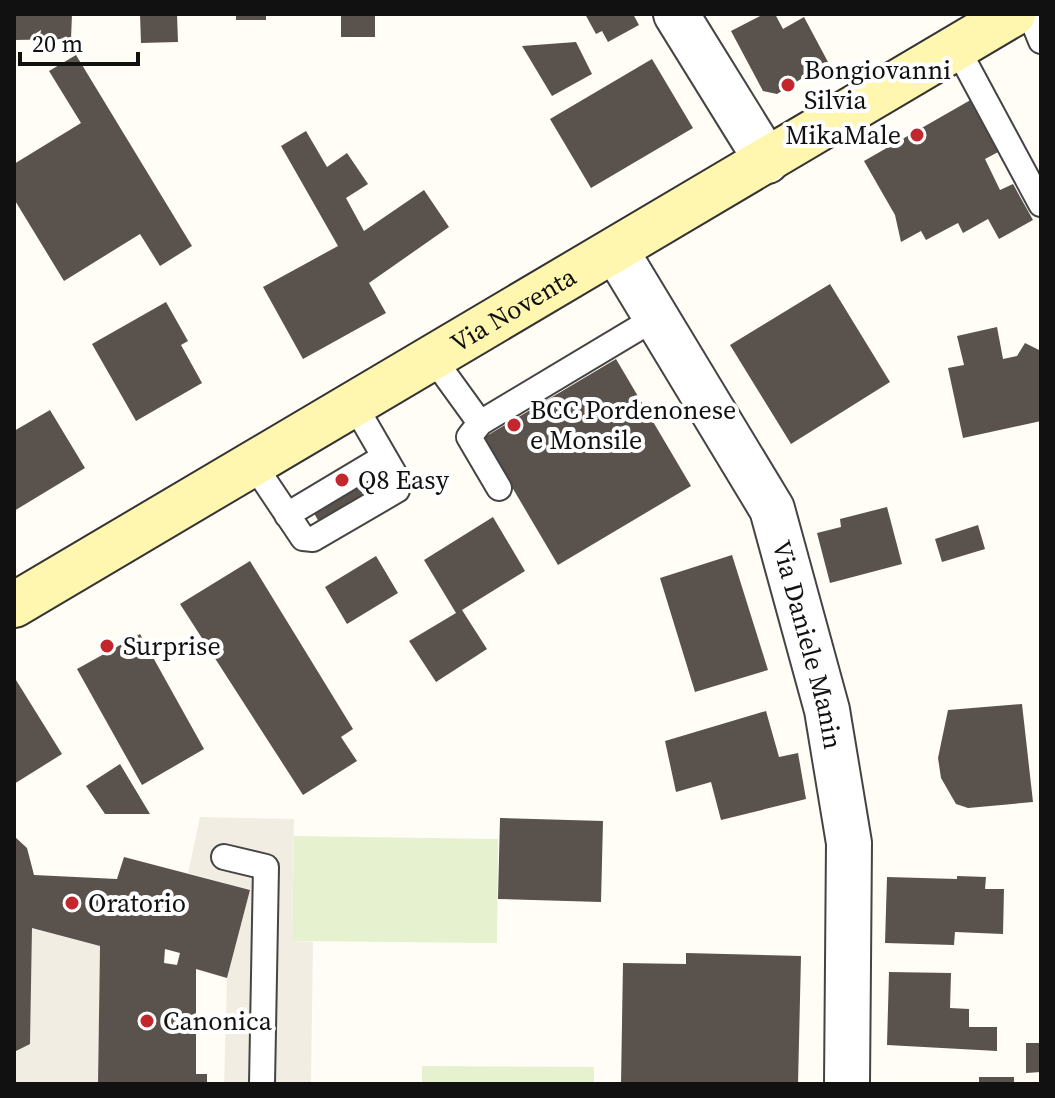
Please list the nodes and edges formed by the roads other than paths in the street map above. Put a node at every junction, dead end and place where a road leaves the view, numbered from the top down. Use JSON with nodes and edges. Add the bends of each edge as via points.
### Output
{"nodes":[{"id":1,"x":676,"y":14,"type":"edge"},
{"id":2,"x":1013,"y":14,"type":"edge"},
{"id":3,"x":1030,"y":14,"type":"edge"},
{"id":4,"x":1041,"y":41,"type":"edge"},
{"id":5,"x":957,"y":48,"type":"junction"},
{"id":6,"x":767,"y":161,"type":"junction"},
{"id":7,"x":1041,"y":204,"type":"edge"},
{"id":8,"x":616,"y":251,"type":"junction"},
{"id":9,"x":657,"y":317,"type":"junction"},
{"id":10,"x":433,"y":358,"type":"junction"},
{"id":11,"x":355,"y":406,"type":"junction"},
{"id":12,"x":480,"y":423,"type":"junction"},
{"id":13,"x":384,"y":457,"type":"junction"},
{"id":14,"x":254,"y":465,"type":"junction"},
{"id":15,"x":499,"y":488,"type":"dead end"},
{"id":16,"x":287,"y":515,"type":"junction"},
{"id":17,"x":14,"y":605,"type":"edge"},
{"id":18,"x":224,"y":857,"type":"dead end"},
{"id":19,"x":262,"y":1084,"type":"edge"},
{"id":20,"x":847,"y":1084,"type":"edge"}],
"edges":[{"from":1,"to":6,"type":"street"},
{"from":2,"to":5,"type":"street","name":"Via Noventa"},
{"from":3,"to":4,"type":"lane"},
{"from":5,"to":6,"type":"street","name":"Via Noventa"},
{"from":5,"to":7,"type":"lane"},
{"from":6,"to":8,"type":"street","name":"Via Noventa"},
{"from":8,"to":9,"type":"street","name":"Via Daniele Manin"},
{"from":8,"to":10,"type":"street","name":"Via Noventa"},
{"from":9,"to":12,"type":"lane"},
{"from":9,"to":20,"type":"street","name":"Via Daniele Manin","via":[[772,509],[827,710],[849,843]]},
{"from":10,"to":11,"type":"street","name":"Via Noventa"},
{"from":10,"to":12,"type":"lane"},
{"from":11,"to":13,"type":"lane"},
{"from":11,"to":14,"type":"street","name":"Via Noventa"},
{"from":12,"to":15,"type":"lane","via":[[469,437]]},
{"from":13,"to":16,"type":"lane"},
{"from":13,"to":16,"type":"lane","via":[[399,482],[397,490],[313,539],[303,538]]},
{"from":14,"to":16,"type":"lane"},
{"from":14,"to":17,"type":"street","name":"Via Noventa"},
{"from":18,"to":19,"type":"lane","via":[[266,867]]}]}
